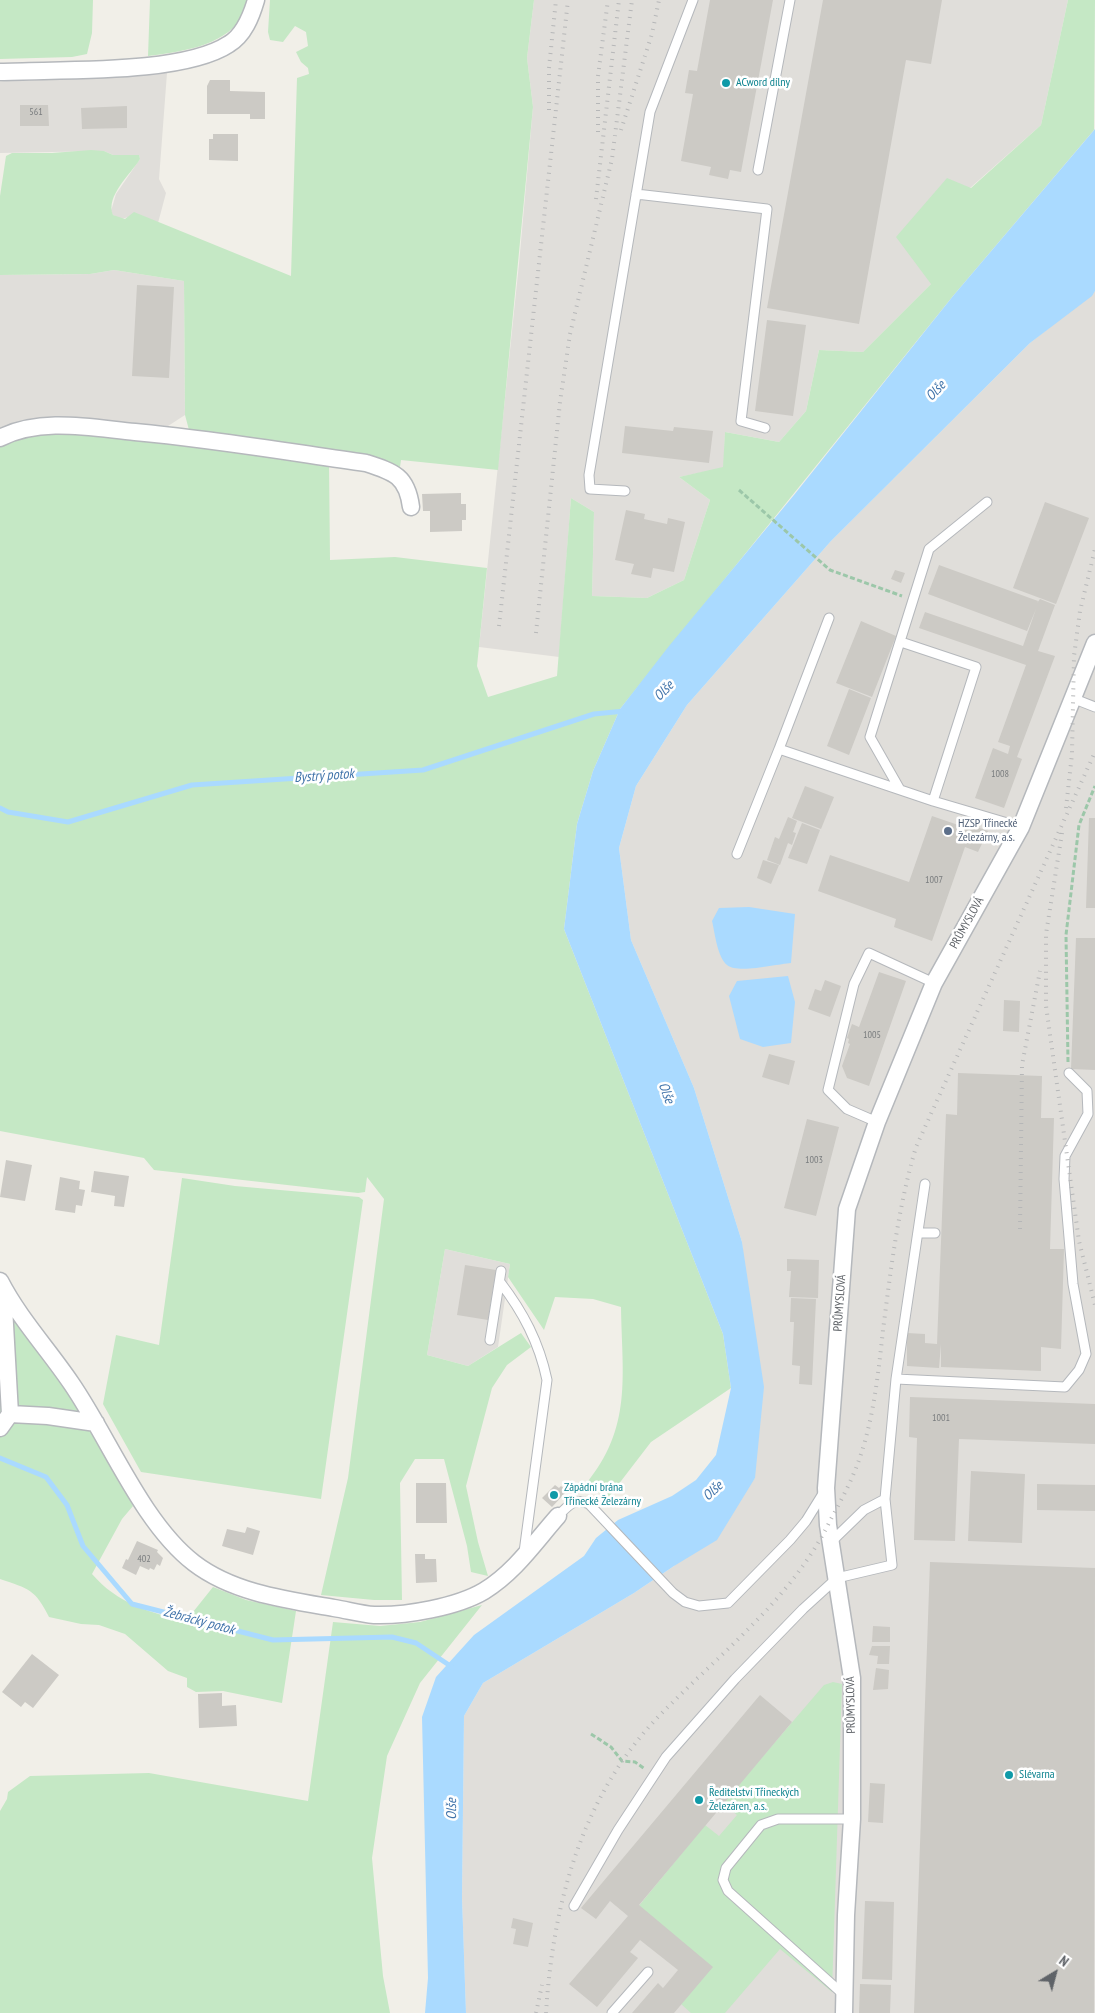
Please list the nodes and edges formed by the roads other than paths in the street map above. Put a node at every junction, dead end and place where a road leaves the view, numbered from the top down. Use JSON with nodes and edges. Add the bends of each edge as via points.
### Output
{"nodes":[{"id":1,"x":256,"y":0,"type":"edge"},
{"id":2,"x":693,"y":0,"type":"edge"},
{"id":3,"x":790,"y":0,"type":"edge"},
{"id":4,"x":0,"y":72,"type":"edge"},
{"id":5,"x":758,"y":170,"type":"dead end"},
{"id":6,"x":636,"y":194,"type":"junction"},
{"id":7,"x":765,"y":428,"type":"dead end"},
{"id":8,"x":0,"y":438,"type":"edge"},
{"id":9,"x":625,"y":491,"type":"dead end"},
{"id":10,"x":987,"y":502,"type":"dead end"},
{"id":11,"x":412,"y":507,"type":"dead end"},
{"id":12,"x":829,"y":618,"type":"dead end"},
{"id":13,"x":901,"y":642,"type":"junction"},
{"id":14,"x":1095,"y":643,"type":"edge"},
{"id":15,"x":1072,"y":698,"type":"junction"},
{"id":16,"x":1095,"y":707,"type":"edge"},
{"id":17,"x":779,"y":749,"type":"junction"},
{"id":18,"x":899,"y":788,"type":"junction"},
{"id":19,"x":933,"y":801,"type":"junction"},
{"id":20,"x":1021,"y":827,"type":"junction"},
{"id":21,"x":737,"y":854,"type":"dead end"},
{"id":22,"x":934,"y":983,"type":"junction"},
{"id":23,"x":1069,"y":1073,"type":"road end"},
{"id":24,"x":877,"y":1122,"type":"junction"},
{"id":25,"x":925,"y":1184,"type":"dead end"},
{"id":26,"x":918,"y":1233,"type":"junction"},
{"id":27,"x":935,"y":1233,"type":"dead end"},
{"id":28,"x":501,"y":1271,"type":"dead end"},
{"id":29,"x":500,"y":1282,"type":"junction"},
{"id":30,"x":1,"y":1284,"type":"edge"},
{"id":31,"x":490,"y":1340,"type":"dead end"},
{"id":32,"x":896,"y":1379,"type":"junction"},
{"id":33,"x":10,"y":1414,"type":"junction"},
{"id":34,"x":96,"y":1423,"type":"junction"},
{"id":35,"x":0,"y":1428,"type":"edge"},
{"id":36,"x":826,"y":1488,"type":"junction"},
{"id":37,"x":885,"y":1499,"type":"junction"},
{"id":38,"x":558,"y":1516,"type":"joint"},
{"id":39,"x":831,"y":1542,"type":"junction"},
{"id":40,"x":524,"y":1555,"type":"junction"},
{"id":41,"x":837,"y":1578,"type":"junction"},
{"id":42,"x":852,"y":1819,"type":"junction"},
{"id":43,"x":574,"y":1906,"type":"dead end"},
{"id":44,"x":648,"y":1972,"type":"dead end"},
{"id":45,"x":844,"y":1995,"type":"junction"},
{"id":46,"x":612,"y":2013,"type":"edge"},
{"id":47,"x":844,"y":2013,"type":"edge"}],
"edges":[{"from":1,"to":4,"type":"street","via":[[242,32],[229,44],[210,53],[152,66]]},
{"from":2,"to":6,"type":"lane","via":[[650,112]]},
{"from":3,"to":5,"type":"lane"},
{"from":6,"to":7,"type":"lane","via":[[767,209],[741,421]]},
{"from":6,"to":9,"type":"lane","via":[[589,475],[590,489]]},
{"from":8,"to":11,"type":"street","via":[[32,428],[76,426],[198,438],[366,463],[386,469],[400,478],[409,489]]},
{"from":10,"to":13,"type":"lane","via":[[929,549]]},
{"from":12,"to":17,"type":"lane"},
{"from":13,"to":18,"type":"lane","via":[[870,737]]},
{"from":13,"to":19,"type":"lane","via":[[976,667]]},
{"from":14,"to":15,"type":"street","name":"PRŮMYSLOVÁ"},
{"from":15,"to":16,"type":"lane"},
{"from":15,"to":20,"type":"street","name":"PRŮMYSLOVÁ"},
{"from":17,"to":18,"type":"lane"},
{"from":17,"to":21,"type":"lane"},
{"from":18,"to":19,"type":"lane"},
{"from":19,"to":20,"type":"lane"},
{"from":20,"to":22,"type":"street","name":"PRŮMYSLOVÁ"},
{"from":22,"to":24,"type":"street","name":"PRŮMYSLOVÁ"},
{"from":22,"to":24,"type":"lane","via":[[869,953],[854,984],[828,1090],[847,1109]]},
{"from":23,"to":32,"type":"lane","via":[[1087,1091],[1088,1114],[1065,1156],[1064,1179],[1073,1284],[1086,1354],[1080,1370],[1065,1387]]},
{"from":24,"to":36,"type":"street","name":"PRŮMYSLOVÁ","via":[[847,1209]]},
{"from":25,"to":26,"type":"lane"},
{"from":26,"to":27,"type":"lane"},
{"from":26,"to":32,"type":"lane"},
{"from":28,"to":29,"type":"lane"},
{"from":29,"to":31,"type":"lane"},
{"from":29,"to":40,"type":"lane","via":[[532,1332],[542,1355],[547,1380]]},
{"from":30,"to":33,"type":"street"},
{"from":30,"to":34,"type":"street","via":[[72,1383]]},
{"from":32,"to":37,"type":"lane"},
{"from":33,"to":34,"type":"street"},
{"from":33,"to":35,"type":"street"},
{"from":34,"to":40,"type":"street","via":[[140,1497],[176,1546],[195,1564],[223,1580],[253,1591],[374,1615],[424,1610],[483,1592],[510,1573]]},
{"from":36,"to":38,"type":"lane","via":[[806,1521],[728,1602],[699,1606],[685,1602],[673,1593],[595,1509],[581,1501],[572,1502]]},
{"from":36,"to":39,"type":"street","name":"PRŮMYSLOVÁ"},
{"from":37,"to":39,"type":"lane","via":[[864,1510]]},
{"from":37,"to":41,"type":"lane","via":[[892,1564]]},
{"from":38,"to":40,"type":"street"},
{"from":39,"to":41,"type":"street","name":"PRŮMYSLOVÁ"},
{"from":41,"to":42,"type":"street","name":"PRŮMYSLOVÁ","via":[[852,1678]]},
{"from":41,"to":43,"type":"lane","via":[[735,1679],[666,1757]]},
{"from":42,"to":45,"type":"street","name":"PRŮMYSLOVÁ"},
{"from":42,"to":45,"type":"lane","via":[[778,1819],[761,1825],[726,1868],[723,1880],[728,1891]]},
{"from":44,"to":46,"type":"lane"},
{"from":45,"to":47,"type":"street","name":"PRŮMYSLOVÁ"}]}
